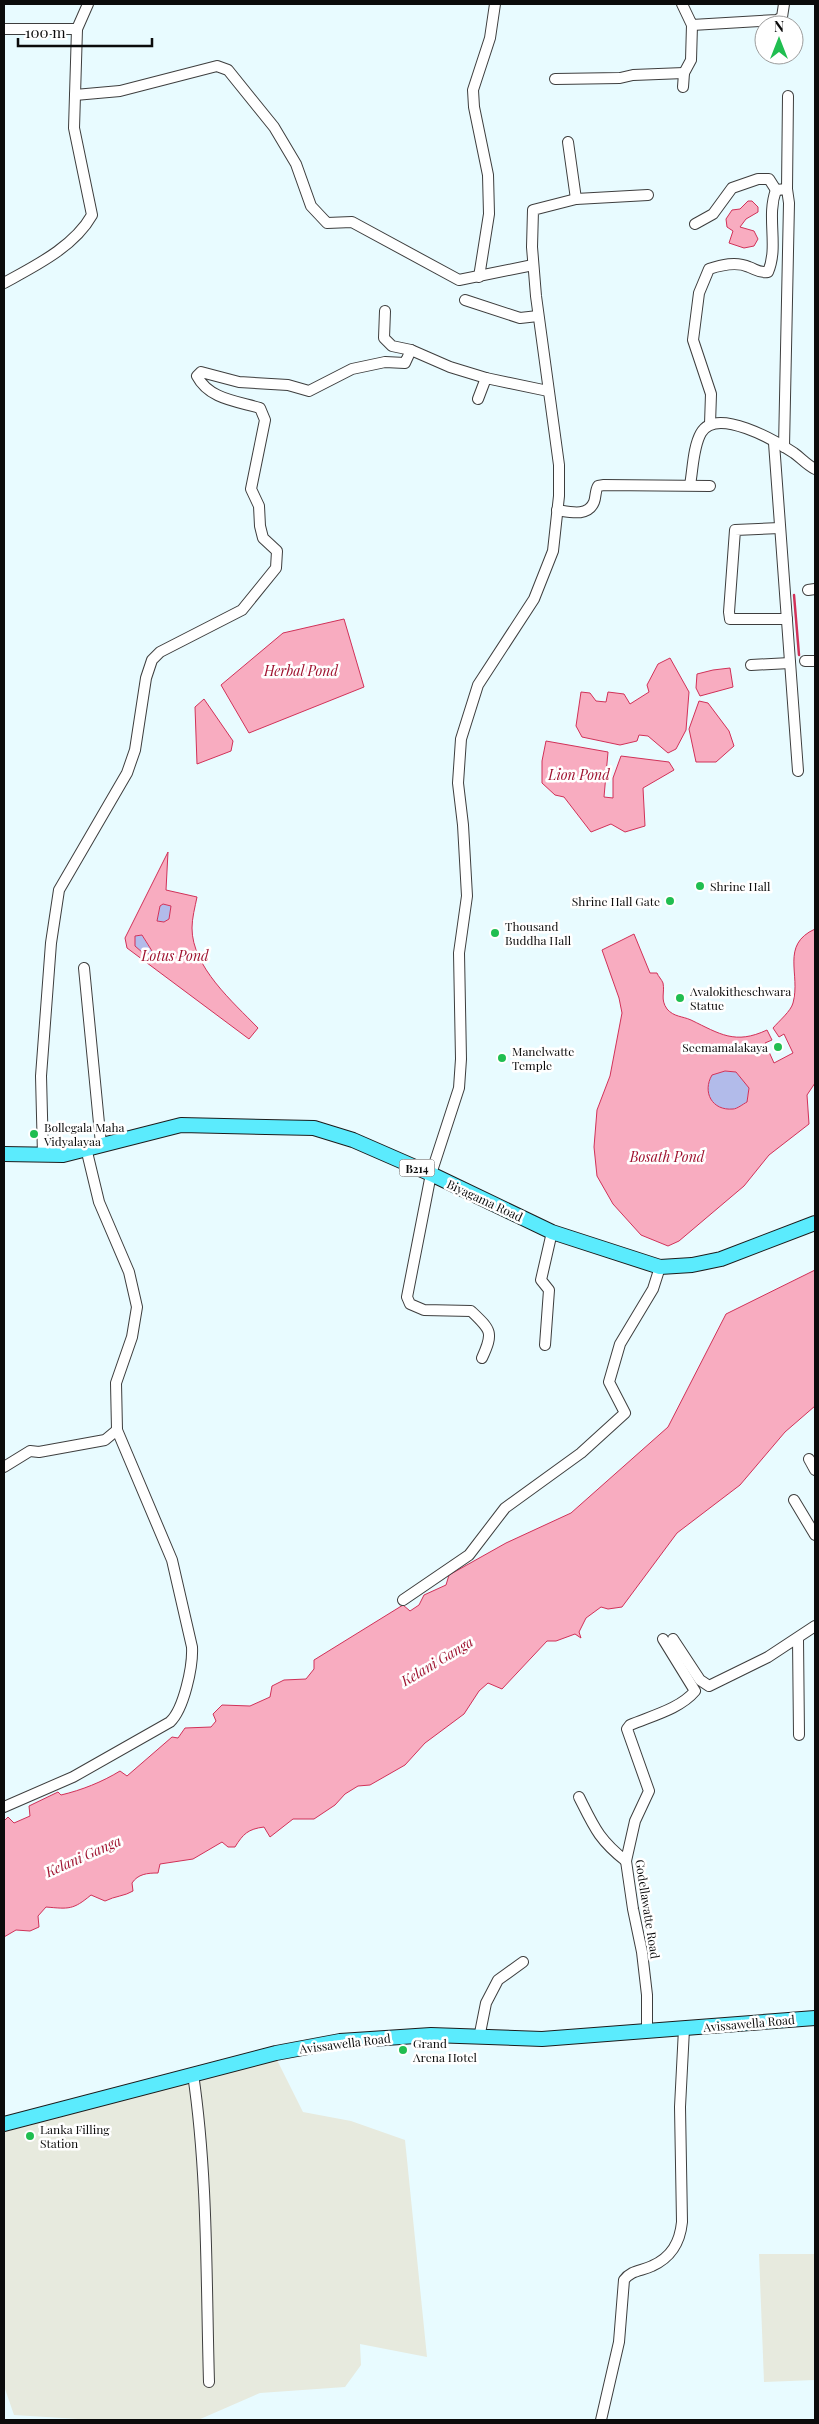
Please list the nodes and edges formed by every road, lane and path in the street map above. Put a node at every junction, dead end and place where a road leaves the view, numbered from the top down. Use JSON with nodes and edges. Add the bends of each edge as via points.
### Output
{"nodes":[{"id":1,"x":88,"y":4,"type":"edge"},
{"id":2,"x":495,"y":4,"type":"edge"},
{"id":3,"x":682,"y":4,"type":"edge"},
{"id":4,"x":784,"y":4,"type":"edge"},
{"id":5,"x":692,"y":25,"type":"junction"},
{"id":6,"x":77,"y":28,"type":"junction"},
{"id":7,"x":4,"y":29,"type":"edge"},
{"id":8,"x":684,"y":73,"type":"junction"},
{"id":9,"x":555,"y":79,"type":"dead end"},
{"id":10,"x":683,"y":87,"type":"dead end"},
{"id":11,"x":75,"y":95,"type":"junction"},
{"id":12,"x":788,"y":96,"type":"dead end"},
{"id":13,"x":568,"y":142,"type":"dead end"},
{"id":14,"x":787,"y":189,"type":"junction"},
{"id":15,"x":776,"y":190,"type":"junction"},
{"id":16,"x":648,"y":195,"type":"dead end"},
{"id":17,"x":576,"y":199,"type":"junction"},
{"id":18,"x":695,"y":224,"type":"dead end"},
{"id":19,"x":533,"y":265,"type":"junction"},
{"id":20,"x":479,"y":278,"type":"junction"},
{"id":21,"x":4,"y":283,"type":"edge"},
{"id":22,"x":465,"y":300,"type":"dead end"},
{"id":23,"x":385,"y":311,"type":"dead end"},
{"id":24,"x":538,"y":316,"type":"junction"},
{"id":25,"x":411,"y":350,"type":"junction"},
{"id":26,"x":486,"y":378,"type":"junction"},
{"id":27,"x":548,"y":391,"type":"junction"},
{"id":28,"x":478,"y":399,"type":"dead end"},
{"id":29,"x":710,"y":424,"type":"junction"},
{"id":30,"x":779,"y":445,"type":"junction"},
{"id":31,"x":815,"y":469,"type":"edge"},
{"id":32,"x":690,"y":485,"type":"junction"},
{"id":33,"x":710,"y":486,"type":"dead end"},
{"id":34,"x":557,"y":510,"type":"junction"},
{"id":35,"x":780,"y":528,"type":"junction"},
{"id":36,"x":787,"y":619,"type":"junction"},
{"id":37,"x":790,"y":662,"type":"junction"},
{"id":38,"x":751,"y":665,"type":"dead end"},
{"id":39,"x":798,"y":771,"type":"dead end"},
{"id":40,"x":84,"y":968,"type":"dead end"},
{"id":41,"x":101,"y":1144,"type":"junction"},
{"id":42,"x":86,"y":1148,"type":"junction"},
{"id":43,"x":4,"y":1154,"type":"edge"},
{"id":44,"x":43,"y":1155,"type":"junction"},
{"id":45,"x":431,"y":1174,"type":"junction"},
{"id":46,"x":815,"y":1223,"type":"edge"},
{"id":47,"x":552,"y":1232,"type":"junction"},
{"id":48,"x":660,"y":1267,"type":"junction"},
{"id":49,"x":545,"y":1345,"type":"dead end"},
{"id":50,"x":482,"y":1358,"type":"dead end"},
{"id":51,"x":117,"y":1430,"type":"junction"},
{"id":52,"x":809,"y":1459,"type":"dead end"},
{"id":53,"x":4,"y":1467,"type":"edge"},
{"id":54,"x":815,"y":1470,"type":"edge"},
{"id":55,"x":794,"y":1500,"type":"dead end"},
{"id":56,"x":815,"y":1535,"type":"edge"},
{"id":57,"x":403,"y":1600,"type":"dead end"},
{"id":58,"x":815,"y":1626,"type":"edge"},
{"id":59,"x":798,"y":1638,"type":"junction"},
{"id":60,"x":799,"y":1735,"type":"dead end"},
{"id":61,"x":579,"y":1797,"type":"dead end"},
{"id":62,"x":4,"y":1807,"type":"edge"},
{"id":63,"x":626,"y":1861,"type":"junction"},
{"id":64,"x":524,"y":1962,"type":"dead end"},
{"id":65,"x":815,"y":2018,"type":"edge"},
{"id":66,"x":684,"y":2029,"type":"junction"},
{"id":67,"x":647,"y":2032,"type":"junction"},
{"id":68,"x":479,"y":2038,"type":"junction"},
{"id":69,"x":193,"y":2074,"type":"junction"},
{"id":70,"x":4,"y":2124,"type":"edge"},
{"id":71,"x":209,"y":2382,"type":"dead end"},
{"id":72,"x":601,"y":2420,"type":"edge"}],
"edges":[{"from":1,"to":6,"type":"street"},
{"from":2,"to":20,"type":"street","via":[[490,38],[473,90],[488,175],[490,214]]},
{"from":3,"to":5,"type":"street"},
{"from":4,"to":5,"type":"street","via":[[782,17],[777,20]]},
{"from":5,"to":8,"type":"street","via":[[690,60]]},
{"from":6,"to":7,"type":"street"},
{"from":6,"to":11,"type":"street"},
{"from":8,"to":9,"type":"street"},
{"from":8,"to":10,"type":"street"},
{"from":11,"to":20,"type":"street","via":[[120,91],[217,66],[228,70],[274,128],[296,164],[311,206],[327,223],[352,222],[459,280]]},
{"from":11,"to":21,"type":"street","via":[[75,139],[92,216],[78,236]]},
{"from":12,"to":14,"type":"street"},
{"from":13,"to":17,"type":"street"},
{"from":14,"to":15,"type":"street"},
{"from":14,"to":30,"type":"street"},
{"from":15,"to":18,"type":"street","via":[[768,179],[732,188],[713,214]]},
{"from":15,"to":29,"type":"street","via":[[771,203],[773,260],[768,272],[759,273],[748,266],[727,264],[709,269],[699,293],[693,340],[711,394]]},
{"from":16,"to":17,"type":"street"},
{"from":17,"to":19,"type":"street","via":[[533,210]]},
{"from":19,"to":20,"type":"street"},
{"from":19,"to":24,"type":"street"},
{"from":22,"to":24,"type":"street","via":[[520,318]]},
{"from":23,"to":25,"type":"street","via":[[384,338],[392,346]]},
{"from":24,"to":27,"type":"street"},
{"from":25,"to":26,"type":"street"},
{"from":25,"to":44,"type":"street","via":[[405,363],[385,362],[352,369],[308,391],[288,385],[239,382],[201,372],[196,376],[203,387],[218,396],[260,408],[265,420],[251,489],[259,506],[263,538],[277,550],[276,568],[242,610],[160,652],[152,660],[146,678],[136,750],[127,773],[60,890],[51,943],[41,1076]]},
{"from":26,"to":27,"type":"street"},
{"from":26,"to":28,"type":"street"},
{"from":27,"to":34,"type":"street","via":[[559,465]]},
{"from":29,"to":30,"type":"street","via":[[735,424]]},
{"from":29,"to":32,"type":"street","via":[[697,444]]},
{"from":30,"to":31,"type":"street"},
{"from":30,"to":35,"type":"street"},
{"from":32,"to":33,"type":"street"},
{"from":32,"to":34,"type":"street","via":[[604,485],[596,490],[588,510],[580,513]]},
{"from":34,"to":45,"type":"street","via":[[553,550],[534,599],[478,686],[461,739],[458,783],[467,896],[459,953],[459,1088]]},
{"from":35,"to":36,"type":"street"},
{"from":35,"to":36,"type":"street","via":[[735,530],[729,612],[730,619]]},
{"from":36,"to":37,"type":"street"},
{"from":37,"to":38,"type":"street"},
{"from":37,"to":39,"type":"street"},
{"from":40,"to":41,"type":"street"},
{"from":41,"to":42,"type":"main road","name":"Biyagama Road","number":"B214"},
{"from":41,"to":45,"type":"main road","name":"Biyagama Road","number":"B214","via":[[181,1125],[302,1127],[331,1132]]},
{"from":42,"to":44,"type":"main road","name":"Biyagama Road","number":"B214","via":[[63,1155]]},
{"from":42,"to":51,"type":"street","via":[[99,1202],[129,1272],[137,1307],[132,1337],[116,1383]]},
{"from":43,"to":44,"type":"main road","name":"Biyagama Road","number":"B214"},
{"from":45,"to":47,"type":"main road","name":"Biyagama Road","number":"B214"},
{"from":45,"to":50,"type":"street","via":[[407,1297],[410,1304],[424,1310],[471,1311],[488,1328],[490,1339]]},
{"from":46,"to":48,"type":"main road","name":"Biyagama Road","number":"B214","via":[[721,1259]]},
{"from":47,"to":48,"type":"main road","name":"Biyagama Road","number":"B214"},
{"from":47,"to":49,"type":"street","via":[[541,1280],[549,1290]]},
{"from":48,"to":57,"type":"street","via":[[653,1289],[620,1344],[608,1382],[626,1413],[581,1453],[506,1508],[469,1555]]},
{"from":51,"to":53,"type":"street","via":[[105,1440],[30,1451]]},
{"from":51,"to":62,"type":"street","via":[[172,1560],[192,1647],[185,1690],[175,1717],[162,1727],[73,1778]]},
{"from":52,"to":54,"type":"street"},
{"from":55,"to":56,"type":"street"},
{"from":58,"to":59,"type":"street"},
{"from":59,"to":60,"type":"street"},
{"from":59,"to":63,"type":"street","name":"Godellawatte Road","via":[[709,1686],[700,1680],[668,1639],[695,1691],[667,1710],[627,1729],[650,1791],[635,1821]]},
{"from":61,"to":63,"type":"street","via":[[596,1833]]},
{"from":63,"to":67,"type":"street","name":"Godellawatte Road","via":[[642,1952]]},
{"from":64,"to":68,"type":"street","via":[[498,1980],[486,2003]]},
{"from":65,"to":66,"type":"main road","name":"Avissawella Road"},
{"from":66,"to":67,"type":"main road","name":"Avissawella Road"},
{"from":66,"to":72,"type":"street","via":[[680,2106],[680,2239],[670,2253],[653,2266],[628,2274],[624,2280],[618,2342]]},
{"from":67,"to":68,"type":"main road","name":"Avissawella Road","via":[[542,2039]]},
{"from":68,"to":69,"type":"main road","name":"Avissawella Road","via":[[432,2035],[340,2041]]},
{"from":69,"to":70,"type":"main road","name":"Avissawella Road"},
{"from":69,"to":71,"type":"street","via":[[199,2114]]}]}
